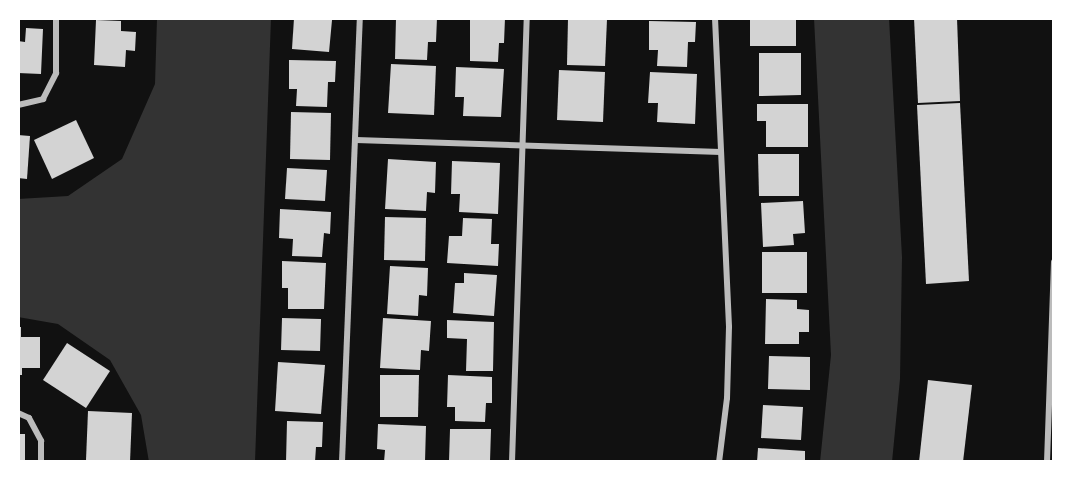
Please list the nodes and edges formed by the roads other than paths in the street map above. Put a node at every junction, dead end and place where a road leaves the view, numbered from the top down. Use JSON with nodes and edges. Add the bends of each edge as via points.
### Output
{"nodes":[{"id":1,"x":56,"y":18,"type":"edge"},
{"id":2,"x":360,"y":18,"type":"edge"},
{"id":3,"x":527,"y":18,"type":"edge"},
{"id":4,"x":715,"y":18,"type":"edge"},
{"id":5,"x":18,"y":105,"type":"edge"},
{"id":6,"x":356,"y":140,"type":"junction"},
{"id":7,"x":523,"y":146,"type":"junction"},
{"id":8,"x":721,"y":152,"type":"junction"},
{"id":9,"x":1054,"y":262,"type":"edge"},
{"id":10,"x":18,"y":413,"type":"edge"},
{"id":11,"x":41,"y":462,"type":"edge"},
{"id":12,"x":342,"y":462,"type":"edge"},
{"id":13,"x":512,"y":462,"type":"edge"},
{"id":14,"x":719,"y":462,"type":"edge"},
{"id":15,"x":1047,"y":462,"type":"edge"}],
"edges":[{"from":1,"to":5,"type":"street","via":[[56,73],[43,99]]},
{"from":2,"to":6,"type":"street"},
{"from":3,"to":7,"type":"street"},
{"from":4,"to":8,"type":"street"},
{"from":6,"to":7,"type":"street"},
{"from":6,"to":12,"type":"street"},
{"from":7,"to":8,"type":"street"},
{"from":7,"to":13,"type":"street"},
{"from":8,"to":14,"type":"street","via":[[729,327],[727,398]]},
{"from":9,"to":15,"type":"street"},
{"from":10,"to":11,"type":"street","via":[[29,418],[41,441]]}]}
